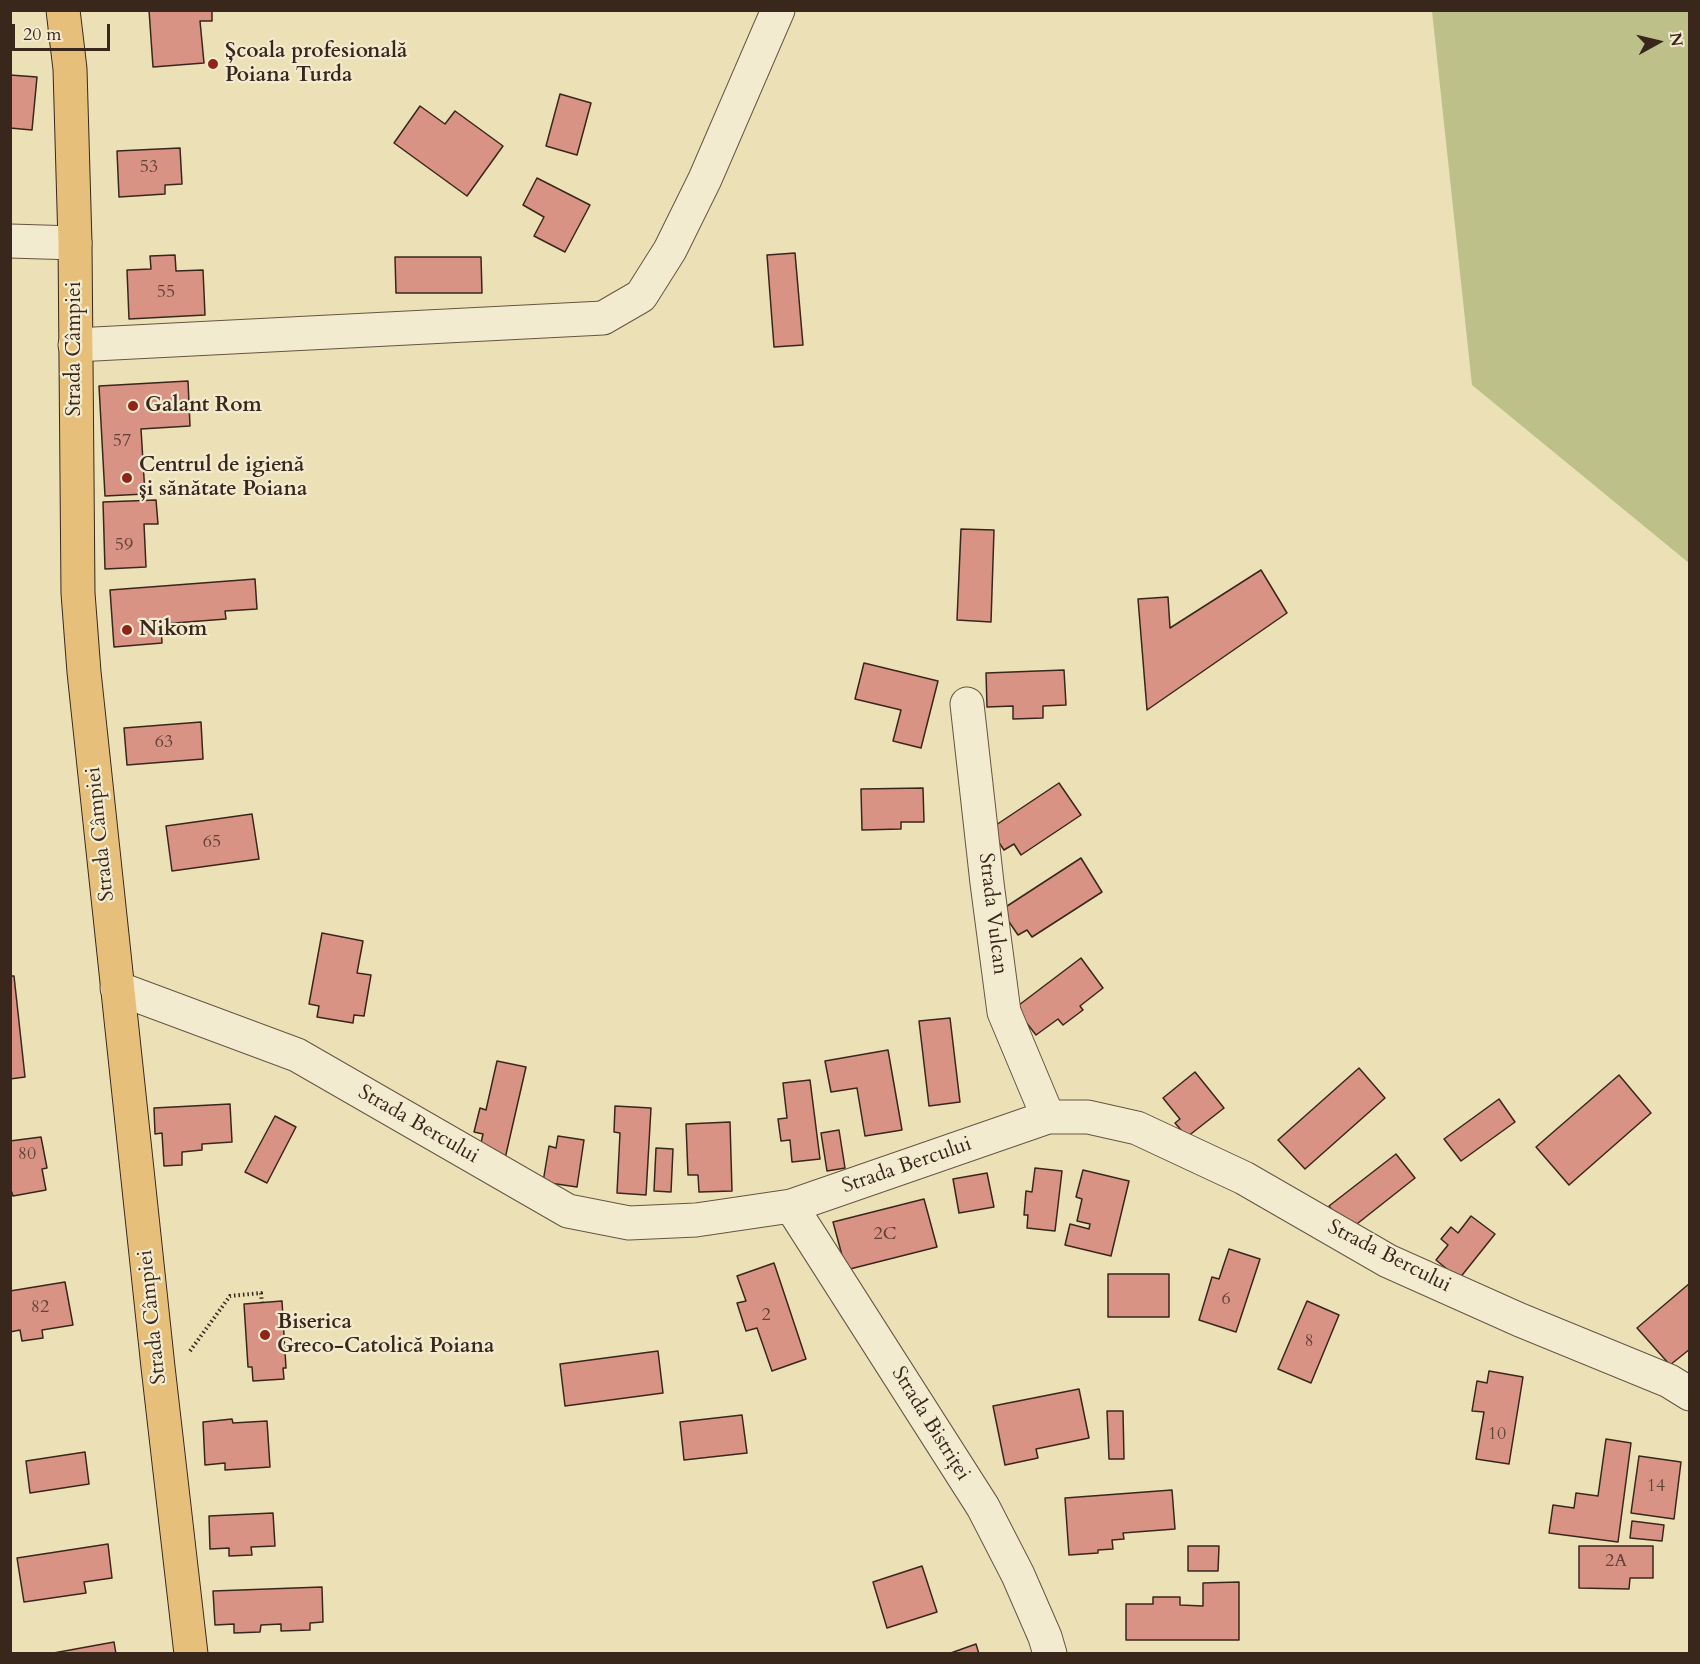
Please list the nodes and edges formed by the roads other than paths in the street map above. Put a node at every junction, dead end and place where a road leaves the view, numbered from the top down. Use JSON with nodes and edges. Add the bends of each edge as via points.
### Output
{"nodes":[{"id":1,"x":63,"y":10,"type":"edge"},
{"id":2,"x":778,"y":10,"type":"edge"},
{"id":3,"x":10,"y":241,"type":"edge"},
{"id":4,"x":75,"y":243,"type":"junction"},
{"id":5,"x":75,"y":345,"type":"junction"},
{"id":6,"x":967,"y":704,"type":"dead end"},
{"id":7,"x":117,"y":988,"type":"junction"},
{"id":8,"x":1048,"y":1117,"type":"junction"},
{"id":9,"x":791,"y":1206,"type":"junction"},
{"id":10,"x":1689,"y":1394,"type":"edge"},
{"id":11,"x":191,"y":1653,"type":"edge"},
{"id":12,"x":1050,"y":1653,"type":"edge"}],
"edges":[{"from":1,"to":4,"type":"main road","name":"Strada Câmpiei","via":[[70,69]]},
{"from":2,"to":5,"type":"street","via":[[670,250],[641,296],[603,318]]},
{"from":3,"to":4,"type":"street"},
{"from":4,"to":5,"type":"main road","name":"Strada Câmpiei"},
{"from":5,"to":7,"type":"main road","name":"Strada Câmpiei","via":[[78,593]]},
{"from":6,"to":8,"type":"street","name":"Strada Vulcan","via":[[1005,1012]]},
{"from":7,"to":9,"type":"street","name":"Strada Bercului","via":[[297,1055],[568,1211],[629,1223],[696,1220]]},
{"from":7,"to":11,"type":"main road","name":"Strada Câmpiei"},
{"from":8,"to":9,"type":"street","name":"Strada Bercului"},
{"from":8,"to":10,"type":"street","name":"Strada Bercului","via":[[1088,1117],[1137,1128],[1244,1178],[1388,1261],[1669,1381]]},
{"from":9,"to":12,"type":"street","name":"Strada Bistriței","via":[[983,1508],[1018,1575]]}]}
